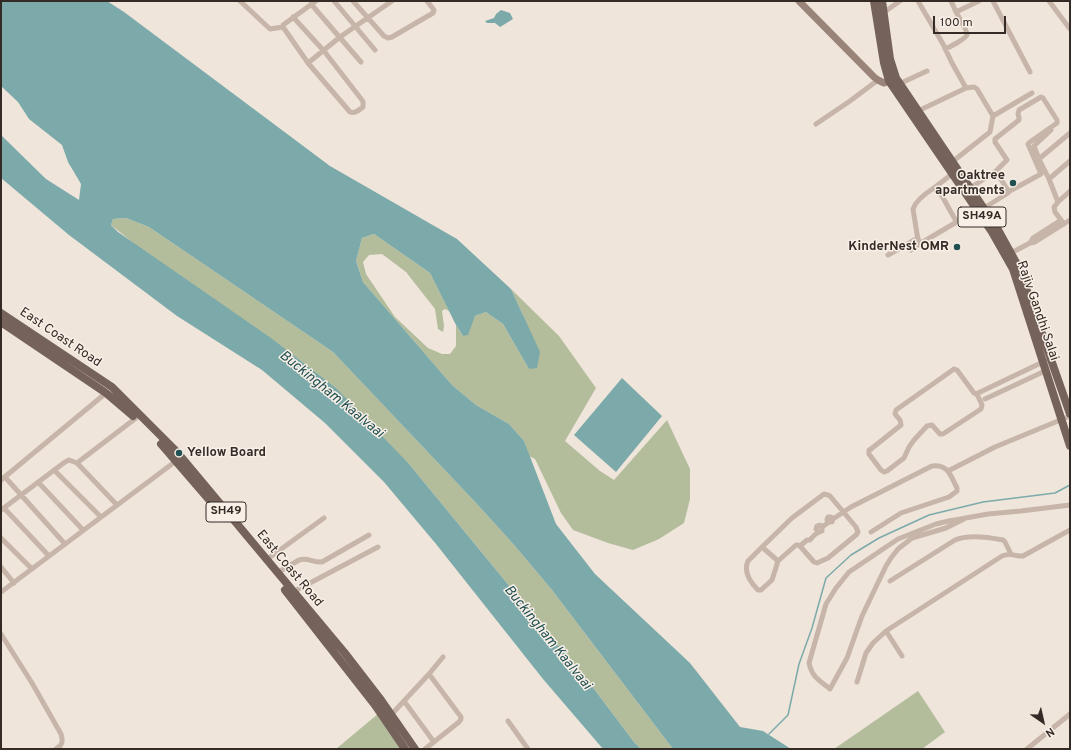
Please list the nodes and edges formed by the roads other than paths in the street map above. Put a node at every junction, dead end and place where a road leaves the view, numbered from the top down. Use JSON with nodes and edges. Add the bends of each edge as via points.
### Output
{"nodes":[{"id":1,"x":240,"y":1,"type":"edge"},
{"id":2,"x":334,"y":1,"type":"edge"},
{"id":3,"x":353,"y":1,"type":"edge"},
{"id":4,"x":392,"y":1,"type":"edge"},
{"id":5,"x":427,"y":1,"type":"edge"},
{"id":6,"x":799,"y":1,"type":"edge"},
{"id":7,"x":874,"y":1,"type":"edge"},
{"id":8,"x":882,"y":1,"type":"edge"},
{"id":9,"x":900,"y":1,"type":"edge"},
{"id":10,"x":918,"y":1,"type":"edge"},
{"id":11,"x":951,"y":1,"type":"edge"},
{"id":12,"x":979,"y":1,"type":"edge"},
{"id":13,"x":993,"y":1,"type":"edge"},
{"id":14,"x":1049,"y":1,"type":"edge"},
{"id":15,"x":313,"y":3,"type":"edge"},
{"id":16,"x":956,"y":12,"type":"junction"},
{"id":17,"x":883,"y":13,"type":"junction"},
{"id":18,"x":293,"y":17,"type":"junction"},
{"id":19,"x":368,"y":18,"type":"junction"},
{"id":20,"x":355,"y":26,"type":"junction"},
{"id":21,"x":283,"y":27,"type":"junction"},
{"id":22,"x":1070,"y":29,"type":"edge"},
{"id":23,"x":340,"y":37,"type":"junction"},
{"id":24,"x":945,"y":49,"type":"junction"},
{"id":25,"x":375,"y":50,"type":"dead end"},
{"id":26,"x":324,"y":51,"type":"junction"},
{"id":27,"x":361,"y":62,"type":"dead end"},
{"id":28,"x":308,"y":63,"type":"junction"},
{"id":29,"x":927,"y":71,"type":"dead end"},
{"id":30,"x":1030,"y":72,"type":"dead end"},
{"id":31,"x":878,"y":80,"type":"junction"},
{"id":32,"x":894,"y":81,"type":"junction"},
{"id":33,"x":966,"y":88,"type":"junction"},
{"id":34,"x":1032,"y":93,"type":"dead end"},
{"id":35,"x":918,"y":112,"type":"junction"},
{"id":36,"x":993,"y":116,"type":"junction"},
{"id":37,"x":816,"y":124,"type":"dead end"},
{"id":38,"x":1058,"y":125,"type":"dead end"},
{"id":39,"x":1070,"y":132,"type":"edge"},
{"id":40,"x":1039,"y":160,"type":"junction"},
{"id":41,"x":1070,"y":161,"type":"edge"},
{"id":42,"x":952,"y":162,"type":"junction"},
{"id":43,"x":994,"y":172,"type":"junction"},
{"id":44,"x":952,"y":174,"type":"junction"},
{"id":45,"x":1049,"y":180,"type":"junction"},
{"id":46,"x":934,"y":188,"type":"junction"},
{"id":47,"x":970,"y":188,"type":"junction"},
{"id":48,"x":1070,"y":191,"type":"edge"},
{"id":49,"x":1008,"y":192,"type":"junction"},
{"id":50,"x":1058,"y":202,"type":"junction"},
{"id":51,"x":984,"y":208,"type":"junction"},
{"id":52,"x":1070,"y":220,"type":"edge"},
{"id":53,"x":1063,"y":222,"type":"junction"},
{"id":54,"x":918,"y":238,"type":"junction"},
{"id":55,"x":921,"y":243,"type":"junction"},
{"id":56,"x":911,"y":250,"type":"dead end"},
{"id":57,"x":1011,"y":253,"type":"junction"},
{"id":58,"x":888,"y":254,"type":"dead end"},
{"id":59,"x":1,"y":313,"type":"edge"},
{"id":60,"x":1,"y":322,"type":"edge"},
{"id":61,"x":1051,"y":359,"type":"junction"},
{"id":62,"x":1042,"y":362,"type":"junction"},
{"id":63,"x":1045,"y":371,"type":"junction"},
{"id":64,"x":106,"y":394,"type":"junction"},
{"id":65,"x":977,"y":394,"type":"junction"},
{"id":66,"x":985,"y":399,"type":"dead end"},
{"id":67,"x":1070,"y":415,"type":"edge"},
{"id":68,"x":136,"y":418,"type":"junction"},
{"id":69,"x":1061,"y":419,"type":"junction"},
{"id":70,"x":1070,"y":446,"type":"edge"},
{"id":71,"x":176,"y":461,"type":"junction"},
{"id":72,"x":77,"y":463,"type":"junction"},
{"id":73,"x":54,"y":470,"type":"junction"},
{"id":74,"x":948,"y":471,"type":"junction"},
{"id":75,"x":3,"y":479,"type":"edge"},
{"id":76,"x":38,"y":482,"type":"junction"},
{"id":77,"x":21,"y":495,"type":"junction"},
{"id":78,"x":117,"y":505,"type":"junction"},
{"id":79,"x":1070,"y":505,"type":"edge"},
{"id":80,"x":3,"y":509,"type":"edge"},
{"id":81,"x":842,"y":511,"type":"junction"},
{"id":82,"x":101,"y":517,"type":"junction"},
{"id":83,"x":324,"y":518,"type":"dead end"},
{"id":84,"x":964,"y":519,"type":"junction"},
{"id":85,"x":83,"y":530,"type":"junction"},
{"id":86,"x":1070,"y":530,"type":"edge"},
{"id":87,"x":871,"y":532,"type":"dead end"},
{"id":88,"x":369,"y":535,"type":"dead end"},
{"id":89,"x":1,"y":538,"type":"edge"},
{"id":90,"x":65,"y":544,"type":"junction"},
{"id":91,"x":798,"y":546,"type":"junction"},
{"id":92,"x":378,"y":547,"type":"dead end"},
{"id":93,"x":762,"y":547,"type":"junction"},
{"id":94,"x":1011,"y":554,"type":"junction"},
{"id":95,"x":49,"y":556,"type":"junction"},
{"id":96,"x":266,"y":560,"type":"junction"},
{"id":97,"x":778,"y":561,"type":"junction"},
{"id":98,"x":1,"y":567,"type":"edge"},
{"id":99,"x":32,"y":569,"type":"junction"},
{"id":100,"x":277,"y":573,"type":"junction"},
{"id":101,"x":890,"y":581,"type":"dead end"},
{"id":102,"x":14,"y":583,"type":"junction"},
{"id":103,"x":1,"y":592,"type":"edge"},
{"id":104,"x":293,"y":592,"type":"junction"},
{"id":105,"x":886,"y":631,"type":"junction"},
{"id":106,"x":1,"y":634,"type":"edge"},
{"id":107,"x":902,"y":656,"type":"dead end"},
{"id":108,"x":443,"y":658,"type":"dead end"},
{"id":109,"x":429,"y":674,"type":"junction"},
{"id":110,"x":857,"y":682,"type":"dead end"},
{"id":111,"x":404,"y":702,"type":"junction"},
{"id":112,"x":382,"y":707,"type":"junction"},
{"id":113,"x":1070,"y":714,"type":"edge"},
{"id":114,"x":391,"y":715,"type":"junction"},
{"id":115,"x":508,"y":721,"type":"dead end"},
{"id":116,"x":434,"y":742,"type":"junction"},
{"id":117,"x":56,"y":749,"type":"edge"},
{"id":118,"x":405,"y":749,"type":"edge"},
{"id":119,"x":415,"y":749,"type":"edge"},
{"id":120,"x":425,"y":749,"type":"edge"},
{"id":121,"x":528,"y":749,"type":"edge"},
{"id":122,"x":1027,"y":749,"type":"edge"}],
"edges":[{"from":1,"to":21,"type":"street","via":[[270,29]]},
{"from":2,"to":20,"type":"street"},
{"from":3,"to":19,"type":"street"},
{"from":4,"to":19,"type":"street"},
{"from":5,"to":19,"type":"street","via":[[434,10],[433,13],[390,38],[386,38]]},
{"from":6,"to":31,"type":"street"},
{"from":7,"to":32,"type":"main road","name":"Rajiv Gandhi Salai","number":"SH49A","via":[[884,63]]},
{"from":8,"to":17,"type":"main road","name":"Rajiv Gandhi Salai","number":"SH49A"},
{"from":9,"to":17,"type":"street"},
{"from":10,"to":24,"type":"street"},
{"from":11,"to":16,"type":"street"},
{"from":12,"to":16,"type":"street"},
{"from":13,"to":30,"type":"street"},
{"from":14,"to":22,"type":"street"},
{"from":15,"to":18,"type":"street"},
{"from":15,"to":23,"type":"street"},
{"from":16,"to":24,"type":"street","via":[[967,33],[964,38]]},
{"from":17,"to":32,"type":"main road","name":"Rajiv Gandhi Salai","number":"SH49A"},
{"from":18,"to":21,"type":"street","via":[[283,24]]},
{"from":18,"to":26,"type":"street"},
{"from":19,"to":20,"type":"street"},
{"from":20,"to":23,"type":"street"},
{"from":20,"to":25,"type":"street"},
{"from":21,"to":28,"type":"street"},
{"from":23,"to":26,"type":"street"},
{"from":23,"to":27,"type":"street"},
{"from":24,"to":33,"type":"street"},
{"from":26,"to":28,"type":"street"},
{"from":26,"to":28,"type":"street","via":[[362,100],[364,104],[361,109],[350,112]]},
{"from":29,"to":32,"type":"street"},
{"from":31,"to":32,"type":"street","via":[[884,83]]},
{"from":31,"to":37,"type":"street"},
{"from":32,"to":35,"type":"main road","name":"Rajiv Gandhi Salai","number":"SH49A"},
{"from":32,"to":44,"type":"main road","name":"Rajiv Gandhi Salai","number":"SH49A"},
{"from":33,"to":35,"type":"street"},
{"from":33,"to":36,"type":"street","via":[[977,89]]},
{"from":34,"to":36,"type":"street"},
{"from":35,"to":42,"type":"main road","name":"Rajiv Gandhi Salai","number":"SH49A"},
{"from":36,"to":42,"type":"street","via":[[990,132]]},
{"from":38,"to":40,"type":"street","via":[[1035,144]]},
{"from":39,"to":40,"type":"street"},
{"from":40,"to":45,"type":"street"},
{"from":41,"to":45,"type":"street"},
{"from":42,"to":47,"type":"main road","name":"Rajiv Gandhi Salai","number":"SH49A"},
{"from":43,"to":47,"type":"street"},
{"from":43,"to":49,"type":"street"},
{"from":43,"to":49,"type":"street","via":[[1007,160],[995,139],[1019,120],[1019,110],[1041,97],[1057,123],[1028,144],[1041,174]]},
{"from":44,"to":46,"type":"street"},
{"from":44,"to":62,"type":"main road","name":"Rajiv Gandhi Salai","number":"SH49A","via":[[992,232],[1012,269]]},
{"from":45,"to":50,"type":"street"},
{"from":46,"to":54,"type":"street","via":[[914,206]]},
{"from":46,"to":55,"type":"street","via":[[942,196],[956,221]]},
{"from":47,"to":51,"type":"main road","name":"Rajiv Gandhi Salai","number":"SH49A"},
{"from":48,"to":50,"type":"street"},
{"from":49,"to":51,"type":"street"},
{"from":50,"to":53,"type":"street","via":[[1054,206],[1055,212]]},
{"from":51,"to":57,"type":"main road","name":"Rajiv Gandhi Salai","number":"SH49A"},
{"from":52,"to":53,"type":"street"},
{"from":53,"to":57,"type":"street","via":[[1035,242],[1030,242]]},
{"from":54,"to":55,"type":"street"},
{"from":54,"to":58,"type":"street"},
{"from":55,"to":56,"type":"street"},
{"from":57,"to":61,"type":"main road","name":"Rajiv Gandhi Salai","number":"SH49A","via":[[1019,268]]},
{"from":59,"to":96,"type":"main road","name":"East Coast Road","number":"SH49","via":[[112,387],[177,452]]},
{"from":60,"to":64,"type":"main road","name":"East Coast Road","number":"SH49"},
{"from":61,"to":62,"type":"street"},
{"from":61,"to":67,"type":"main road","name":"Rajiv Gandhi Salai","number":"SH49A"},
{"from":62,"to":63,"type":"main road","name":"Rajiv Gandhi Salai","number":"SH49A"},
{"from":62,"to":65,"type":"street"},
{"from":63,"to":66,"type":"street"},
{"from":63,"to":69,"type":"main road","name":"Rajiv Gandhi Salai","number":"SH49A"},
{"from":64,"to":68,"type":"main road","name":"East Coast Road","number":"SH49"},
{"from":64,"to":75,"type":"street"},
{"from":65,"to":65,"type":"street","via":[[954,369],[896,410],[900,425],[869,450],[869,454],[884,472],[887,471],[904,458],[909,447],[927,426],[932,425],[943,434],[981,408]]},
{"from":67,"to":69,"type":"street"},
{"from":68,"to":71,"type":"main road","name":"East Coast Road","number":"SH49"},
{"from":68,"to":72,"type":"street"},
{"from":69,"to":70,"type":"main road","name":"Rajiv Gandhi Salai","number":"SH49A"},
{"from":69,"to":74,"type":"street","via":[[994,447]]},
{"from":71,"to":78,"type":"street"},
{"from":71,"to":112,"type":"main road","name":"East Coast Road","number":"SH49","via":[[257,554]]},
{"from":72,"to":73,"type":"street","via":[[67,461]]},
{"from":72,"to":78,"type":"street"},
{"from":73,"to":76,"type":"street"},
{"from":73,"to":82,"type":"street"},
{"from":74,"to":81,"type":"street","via":[[942,467],[932,466]]},
{"from":74,"to":87,"type":"street","via":[[957,488],[956,493],[901,513]]},
{"from":75,"to":77,"type":"street"},
{"from":76,"to":77,"type":"street"},
{"from":76,"to":85,"type":"street"},
{"from":77,"to":80,"type":"street"},
{"from":77,"to":90,"type":"street"},
{"from":78,"to":82,"type":"street"},
{"from":79,"to":84,"type":"street"},
{"from":80,"to":95,"type":"street"},
{"from":81,"to":91,"type":"street"},
{"from":81,"to":91,"type":"street","via":[[858,532],[828,558],[816,563]]},
{"from":81,"to":93,"type":"street","via":[[830,496],[824,494],[792,518]]},
{"from":82,"to":85,"type":"street"},
{"from":83,"to":96,"type":"street"},
{"from":84,"to":84,"type":"street","via":[[936,524],[898,539],[849,572],[836,588],[826,604],[809,663],[814,675],[830,689],[847,658],[862,616],[886,566],[898,549],[912,538],[946,528]]},
{"from":85,"to":90,"type":"street"},
{"from":86,"to":94,"type":"street","via":[[1023,556]]},
{"from":88,"to":100,"type":"street","via":[[322,562],[303,558]]},
{"from":89,"to":99,"type":"street"},
{"from":90,"to":95,"type":"street"},
{"from":91,"to":97,"type":"street"},
{"from":92,"to":104,"type":"street"},
{"from":93,"to":97,"type":"street"},
{"from":93,"to":97,"type":"street","via":[[746,564],[747,576],[758,590],[772,580]]},
{"from":94,"to":101,"type":"street","via":[[1003,540],[960,538]]},
{"from":94,"to":105,"type":"street","via":[[1002,556]]},
{"from":95,"to":99,"type":"street"},
{"from":96,"to":100,"type":"main road","name":"East Coast Road","number":"SH49"},
{"from":98,"to":102,"type":"street"},
{"from":99,"to":102,"type":"street"},
{"from":100,"to":104,"type":"main road","name":"East Coast Road","number":"SH49"},
{"from":102,"to":103,"type":"street"},
{"from":104,"to":112,"type":"main road","name":"East Coast Road","number":"SH49","via":[[344,652]]},
{"from":105,"to":107,"type":"street"},
{"from":105,"to":110,"type":"street","via":[[866,653]]},
{"from":106,"to":117,"type":"street","via":[[61,734],[62,744]]},
{"from":108,"to":109,"type":"street"},
{"from":109,"to":111,"type":"street"},
{"from":109,"to":116,"type":"street","via":[[461,717]]},
{"from":111,"to":114,"type":"street"},
{"from":111,"to":116,"type":"street"},
{"from":112,"to":114,"type":"main road","name":"East Coast Road","number":"SH49"},
{"from":112,"to":118,"type":"main road","name":"East Coast Road","number":"SH49"},
{"from":113,"to":122,"type":"street"},
{"from":114,"to":119,"type":"main road","name":"East Coast Road","number":"SH49"},
{"from":115,"to":121,"type":"street"},
{"from":116,"to":120,"type":"street"}]}
